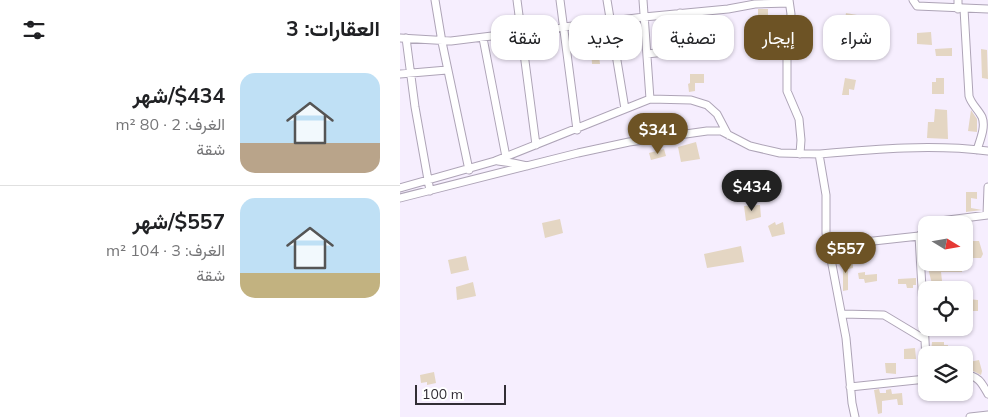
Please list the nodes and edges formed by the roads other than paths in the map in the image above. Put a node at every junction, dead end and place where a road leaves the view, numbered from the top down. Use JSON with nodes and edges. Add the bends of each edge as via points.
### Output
{"nodes":[{"id":1,"x":436,"y":0,"type":"edge"},
{"id":2,"x":517,"y":0,"type":"edge"},
{"id":3,"x":560,"y":0,"type":"edge"},
{"id":4,"x":607,"y":0,"type":"edge"},
{"id":5,"x":643,"y":0,"type":"edge"},
{"id":6,"x":913,"y":0,"type":"edge"},
{"id":7,"x":958,"y":0,"type":"edge"},
{"id":8,"x":789,"y":1,"type":"edge"},
{"id":9,"x":755,"y":2,"type":"edge"},
{"id":10,"x":961,"y":9,"type":"junction"},
{"id":11,"x":988,"y":9,"type":"edge"},
{"id":12,"x":680,"y":13,"type":"junction"},
{"id":13,"x":519,"y":15,"type":"edge"},
{"id":14,"x":609,"y":15,"type":"edge"},
{"id":15,"x":644,"y":17,"type":"junction"},
{"id":16,"x":569,"y":27,"type":"edge"},
{"id":17,"x":564,"y":28,"type":"junction"},
{"id":18,"x":559,"y":29,"type":"edge"},
{"id":19,"x":491,"y":37,"type":"edge"},
{"id":20,"x":403,"y":38,"type":"edge"},
{"id":21,"x":483,"y":38,"type":"junction"},
{"id":22,"x":442,"y":42,"type":"junction"},
{"id":23,"x":647,"y":54,"type":"junction"},
{"id":24,"x":525,"y":60,"type":"edge"},
{"id":25,"x":617,"y":60,"type":"edge"},
{"id":26,"x":447,"y":70,"type":"junction"},
{"id":27,"x":410,"y":73,"type":"junction"},
{"id":28,"x":400,"y":74,"type":"edge"},
{"id":29,"x":650,"y":99,"type":"junction"},
{"id":30,"x":625,"y":109,"type":"junction"},
{"id":31,"x":577,"y":130,"type":"junction"},
{"id":32,"x":728,"y":135,"type":"junction"},
{"id":33,"x":536,"y":144,"type":"junction"},
{"id":34,"x":977,"y":150,"type":"junction"},
{"id":35,"x":988,"y":152,"type":"edge"},
{"id":36,"x":800,"y":154,"type":"junction"},
{"id":37,"x":819,"y":154,"type":"junction"},
{"id":38,"x":506,"y":157,"type":"junction"},
{"id":39,"x":496,"y":161,"type":"junction"},
{"id":40,"x":527,"y":166,"type":"junction"},
{"id":41,"x":469,"y":170,"type":"junction"},
{"id":42,"x":428,"y":179,"type":"junction"},
{"id":43,"x":988,"y":187,"type":"edge"},
{"id":44,"x":400,"y":188,"type":"edge"},
{"id":45,"x":430,"y":191,"type":"junction"},
{"id":46,"x":400,"y":198,"type":"edge"},
{"id":47,"x":988,"y":215,"type":"edge"},
{"id":48,"x":973,"y":217,"type":"edge"},
{"id":49,"x":918,"y":236,"type":"edge"},
{"id":50,"x":828,"y":246,"type":"junction"},
{"id":51,"x":921,"y":271,"type":"edge"},
{"id":52,"x":842,"y":314,"type":"junction"},
{"id":53,"x":924,"y":339,"type":"junction"},
{"id":54,"x":925,"y":346,"type":"edge"},
{"id":55,"x":973,"y":376,"type":"edge"},
{"id":56,"x":918,"y":380,"type":"edge"},
{"id":57,"x":850,"y":388,"type":"junction"},
{"id":58,"x":988,"y":394,"type":"edge"},
{"id":59,"x":983,"y":416,"type":"edge"},
{"id":60,"x":855,"y":417,"type":"edge"},
{"id":61,"x":970,"y":417,"type":"edge"}],
"edges":[{"from":1,"to":22,"type":"street"},
{"from":2,"to":13,"type":"street"},
{"from":3,"to":17,"type":"street"},
{"from":4,"to":14,"type":"street"},
{"from":5,"to":15,"type":"street"},
{"from":6,"to":10,"type":"street","via":[[917,6]]},
{"from":7,"to":10,"type":"street"},
{"from":8,"to":9,"type":"street"},
{"from":8,"to":36,"type":"street","via":[[787,91],[799,118]]},
{"from":9,"to":12,"type":"street","via":[[728,9]]},
{"from":10,"to":11,"type":"street"},
{"from":10,"to":34,"type":"street","via":[[969,96],[983,124]]},
{"from":12,"to":15,"type":"street"},
{"from":12,"to":23,"type":"street","via":[[683,50]]},
{"from":15,"to":23,"type":"street"},
{"from":16,"to":17,"type":"street"},
{"from":17,"to":18,"type":"street"},
{"from":17,"to":31,"type":"street"},
{"from":19,"to":21,"type":"street"},
{"from":20,"to":22,"type":"street"},
{"from":20,"to":27,"type":"street"},
{"from":21,"to":22,"type":"street"},
{"from":21,"to":38,"type":"street"},
{"from":22,"to":26,"type":"street"},
{"from":23,"to":29,"type":"street"},
{"from":24,"to":33,"type":"street"},
{"from":25,"to":30,"type":"street"},
{"from":26,"to":27,"type":"street"},
{"from":26,"to":41,"type":"street"},
{"from":27,"to":28,"type":"street"},
{"from":27,"to":42,"type":"street"},
{"from":29,"to":30,"type":"street"},
{"from":29,"to":32,"type":"street","via":[[691,100],[707,105],[717,114]]},
{"from":30,"to":31,"type":"street"},
{"from":31,"to":33,"type":"street"},
{"from":32,"to":36,"type":"street","via":[[750,146]]},
{"from":32,"to":40,"type":"street","via":[[716,130],[657,138]]},
{"from":33,"to":38,"type":"street"},
{"from":34,"to":35,"type":"street"},
{"from":34,"to":37,"type":"street","via":[[906,148]]},
{"from":36,"to":37,"type":"street"},
{"from":37,"to":50,"type":"street","via":[[826,195]]},
{"from":38,"to":39,"type":"street"},
{"from":39,"to":40,"type":"street"},
{"from":39,"to":41,"type":"street"},
{"from":40,"to":45,"type":"street"},
{"from":41,"to":42,"type":"street"},
{"from":42,"to":44,"type":"street"},
{"from":42,"to":45,"type":"street"},
{"from":43,"to":47,"type":"street"},
{"from":45,"to":46,"type":"street"},
{"from":47,"to":48,"type":"street"},
{"from":49,"to":50,"type":"street"},
{"from":50,"to":52,"type":"street"},
{"from":51,"to":53,"type":"street"},
{"from":52,"to":53,"type":"street","via":[[884,315]]},
{"from":52,"to":57,"type":"street"},
{"from":53,"to":54,"type":"street"},
{"from":55,"to":58,"type":"street","via":[[980,380]]},
{"from":56,"to":57,"type":"street"},
{"from":57,"to":60,"type":"street"},
{"from":59,"to":61,"type":"street"}]}
